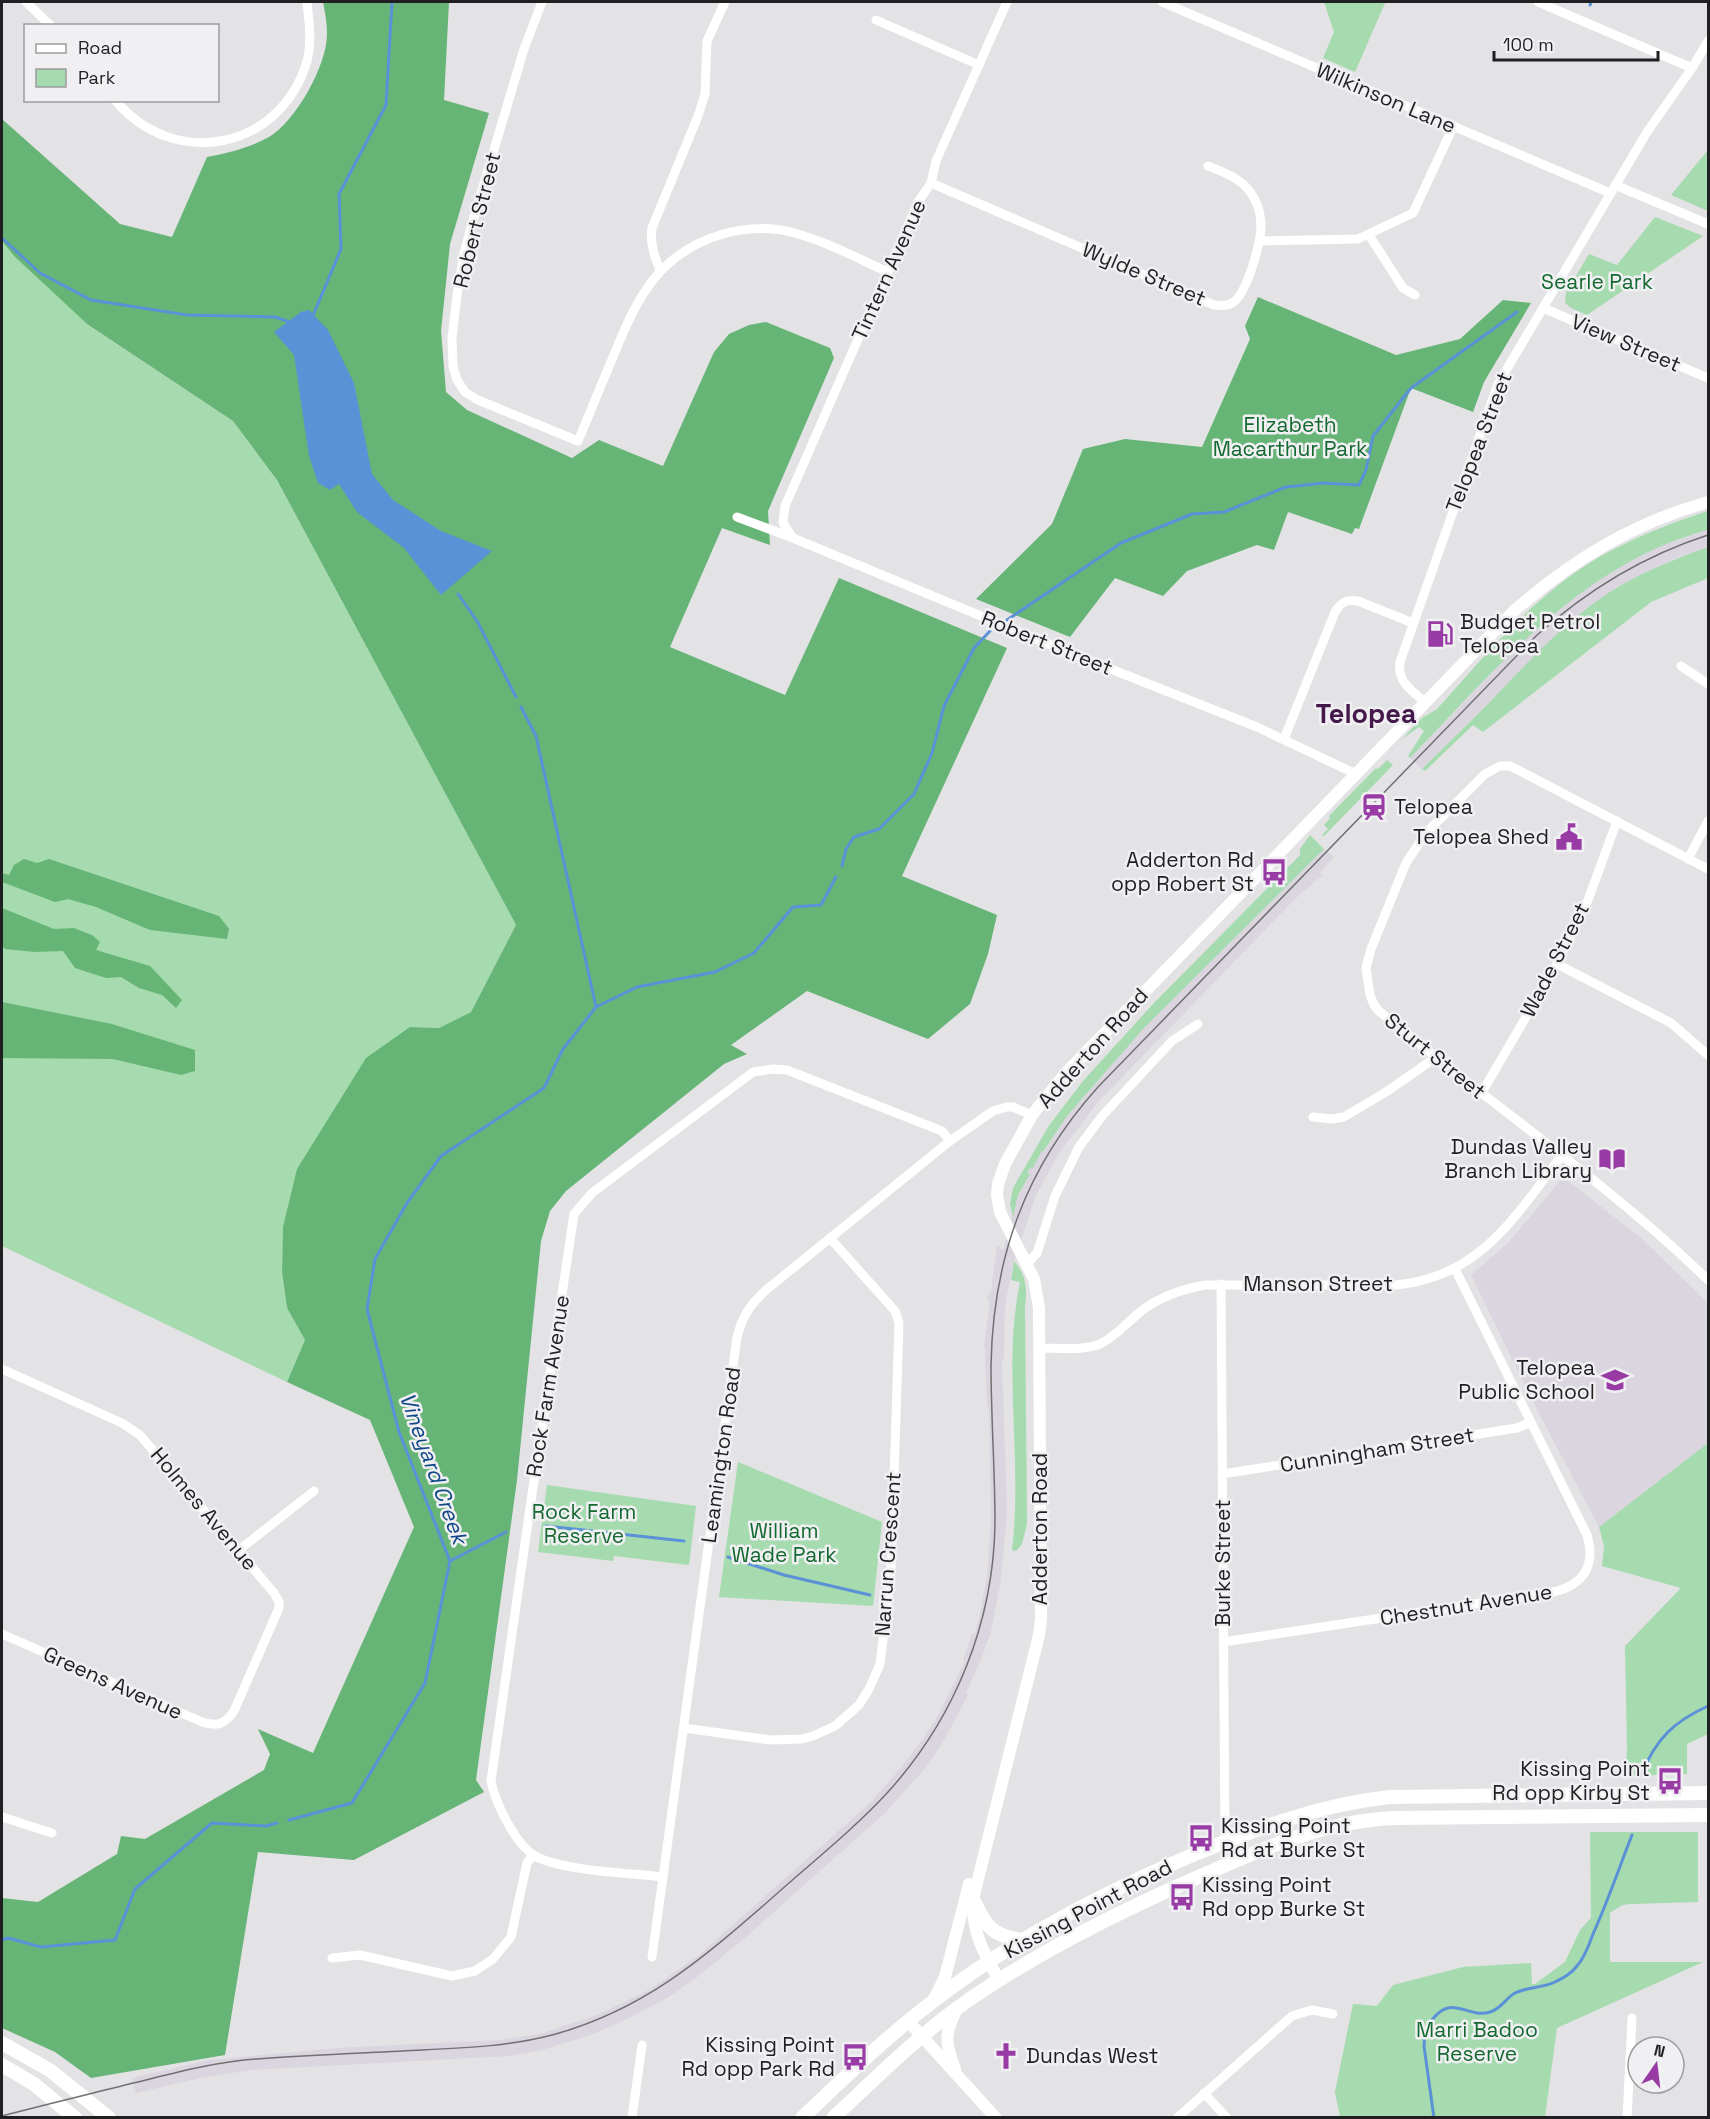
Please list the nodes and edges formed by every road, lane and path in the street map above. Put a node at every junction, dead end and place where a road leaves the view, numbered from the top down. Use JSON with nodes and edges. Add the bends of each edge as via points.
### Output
{"nodes":[{"id":1,"x":26,"y":2,"type":"edge"},
{"id":2,"x":307,"y":2,"type":"edge"},
{"id":3,"x":542,"y":2,"type":"edge"},
{"id":4,"x":725,"y":2,"type":"edge"},
{"id":5,"x":1007,"y":2,"type":"edge"},
{"id":6,"x":1162,"y":2,"type":"edge"},
{"id":7,"x":1538,"y":2,"type":"edge"},
{"id":8,"x":876,"y":20,"type":"dead end"},
{"id":9,"x":49,"y":24,"type":"edge"},
{"id":10,"x":1708,"y":41,"type":"edge"},
{"id":11,"x":979,"y":65,"type":"junction"},
{"id":12,"x":1692,"y":68,"type":"junction"},
{"id":13,"x":118,"y":102,"type":"edge"},
{"id":14,"x":1453,"y":127,"type":"junction"},
{"id":15,"x":1208,"y":166,"type":"dead end"},
{"id":16,"x":931,"y":183,"type":"junction"},
{"id":17,"x":1613,"y":189,"type":"junction"},
{"id":18,"x":1708,"y":224,"type":"edge"},
{"id":19,"x":1369,"y":235,"type":"junction"},
{"id":20,"x":1260,"y":241,"type":"junction"},
{"id":21,"x":660,"y":270,"type":"junction"},
{"id":22,"x":888,"y":272,"type":"junction"},
{"id":23,"x":1415,"y":295,"type":"dead end"},
{"id":24,"x":1543,"y":308,"type":"junction"},
{"id":25,"x":1708,"y":378,"type":"edge"},
{"id":26,"x":1708,"y":502,"type":"edge"},
{"id":27,"x":737,"y":518,"type":"dead end"},
{"id":28,"x":793,"y":538,"type":"junction"},
{"id":29,"x":1413,"y":623,"type":"junction"},
{"id":30,"x":1681,"y":666,"type":"dead end"},
{"id":31,"x":1708,"y":684,"type":"edge"},
{"id":32,"x":1425,"y":702,"type":"junction"},
{"id":33,"x":1284,"y":739,"type":"junction"},
{"id":34,"x":1356,"y":774,"type":"junction"},
{"id":35,"x":1617,"y":821,"type":"junction"},
{"id":36,"x":1708,"y":821,"type":"edge"},
{"id":37,"x":1689,"y":858,"type":"junction"},
{"id":38,"x":1708,"y":869,"type":"edge"},
{"id":39,"x":1557,"y":964,"type":"junction"},
{"id":40,"x":1198,"y":1024,"type":"dead end"},
{"id":41,"x":1708,"y":1055,"type":"edge"},
{"id":42,"x":1436,"y":1058,"type":"junction"},
{"id":43,"x":1481,"y":1094,"type":"junction"},
{"id":44,"x":1032,"y":1115,"type":"junction"},
{"id":45,"x":1313,"y":1117,"type":"dead end"},
{"id":46,"x":950,"y":1141,"type":"junction"},
{"id":47,"x":1562,"y":1155,"type":"junction"},
{"id":48,"x":830,"y":1238,"type":"junction"},
{"id":49,"x":1024,"y":1260,"type":"junction"},
{"id":50,"x":1455,"y":1269,"type":"junction"},
{"id":51,"x":1708,"y":1277,"type":"edge"},
{"id":52,"x":1221,"y":1284,"type":"junction"},
{"id":53,"x":1040,"y":1348,"type":"junction"},
{"id":54,"x":2,"y":1369,"type":"edge"},
{"id":55,"x":1531,"y":1422,"type":"junction"},
{"id":56,"x":1222,"y":1473,"type":"junction"},
{"id":57,"x":314,"y":1491,"type":"dead end"},
{"id":58,"x":239,"y":1550,"type":"junction"},
{"id":59,"x":2,"y":1634,"type":"edge"},
{"id":60,"x":1223,"y":1642,"type":"junction"},
{"id":61,"x":225,"y":1722,"type":"joint"},
{"id":62,"x":684,"y":1728,"type":"junction"},
{"id":63,"x":1708,"y":1793,"type":"edge"},
{"id":64,"x":1708,"y":1815,"type":"edge"},
{"id":65,"x":2,"y":1817,"type":"edge"},
{"id":66,"x":52,"y":1833,"type":"dead end"},
{"id":67,"x":988,"y":1833,"type":"junction"},
{"id":68,"x":1225,"y":1842,"type":"junction"},
{"id":69,"x":533,"y":1855,"type":"junction"},
{"id":70,"x":663,"y":1877,"type":"junction"},
{"id":71,"x":974,"y":1899,"type":"junction"},
{"id":72,"x":1023,"y":1940,"type":"junction"},
{"id":73,"x":652,"y":1957,"type":"dead end"},
{"id":74,"x":332,"y":1958,"type":"dead end"},
{"id":75,"x":989,"y":1963,"type":"junction"},
{"id":76,"x":999,"y":1980,"type":"junction"},
{"id":77,"x":933,"y":2001,"type":"junction"},
{"id":78,"x":958,"y":2008,"type":"junction"},
{"id":79,"x":1333,"y":2014,"type":"dead end"},
{"id":80,"x":1632,"y":2018,"type":"dead end"},
{"id":81,"x":908,"y":2021,"type":"junction"},
{"id":82,"x":922,"y":2037,"type":"junction"},
{"id":83,"x":2,"y":2043,"type":"edge"},
{"id":84,"x":642,"y":2045,"type":"dead end"},
{"id":85,"x":2,"y":2065,"type":"edge"},
{"id":86,"x":957,"y":2074,"type":"junction"},
{"id":87,"x":1204,"y":2093,"type":"junction"},
{"id":88,"x":75,"y":2118,"type":"edge"},
{"id":89,"x":109,"y":2118,"type":"edge"},
{"id":90,"x":632,"y":2118,"type":"edge"},
{"id":91,"x":802,"y":2118,"type":"edge"},
{"id":92,"x":833,"y":2118,"type":"edge"},
{"id":93,"x":996,"y":2118,"type":"edge"},
{"id":94,"x":1177,"y":2118,"type":"edge"},
{"id":95,"x":1227,"y":2118,"type":"edge"},
{"id":96,"x":1627,"y":2118,"type":"edge"}],
"edges":[{"from":1,"to":9,"type":"street"},
{"from":2,"to":13,"type":"street","via":[[310,42],[302,74],[287,102],[265,123],[238,138],[204,143],[173,140],[146,128]]},
{"from":3,"to":21,"type":"street","name":"Robert Street","via":[[524,49],[464,253],[452,338],[457,380],[465,392],[478,400],[578,441],[630,316],[642,292]]},
{"from":4,"to":21,"type":"street","via":[[707,41],[702,105],[652,228],[652,251]]},
{"from":5,"to":11,"type":"street","name":"Tintern Avenue"},
{"from":6,"to":14,"type":"street","name":"Wilkinson Lane"},
{"from":7,"to":12,"type":"street"},
{"from":8,"to":11,"type":"street"},
{"from":10,"to":12,"type":"street","name":"Telopea Street"},
{"from":11,"to":16,"type":"street","name":"Tintern Avenue","via":[[936,161]]},
{"from":12,"to":17,"type":"street","name":"Telopea Street"},
{"from":14,"to":17,"type":"street","name":"Wilkinson Lane"},
{"from":14,"to":19,"type":"street","via":[[1413,213]]},
{"from":15,"to":20,"type":"street","name":"Wylde Street","via":[[1234,177],[1256,200]]},
{"from":16,"to":20,"type":"street","name":"Wylde Street","via":[[1214,305],[1238,299]]},
{"from":16,"to":22,"type":"street","name":"Tintern Avenue","via":[[918,202]]},
{"from":17,"to":18,"type":"street","name":"Wilkinson Lane"},
{"from":17,"to":24,"type":"street","name":"Telopea Street"},
{"from":19,"to":20,"type":"street","via":[[1358,239]]},
{"from":19,"to":23,"type":"street","via":[[1403,288]]},
{"from":21,"to":22,"type":"street","via":[[682,252],[711,238],[739,229],[764,229],[793,232]]},
{"from":22,"to":28,"type":"street","name":"Tintern Avenue","via":[[785,506],[783,523]]},
{"from":24,"to":25,"type":"street","name":"View Street"},
{"from":24,"to":29,"type":"street","name":"Telopea Street","via":[[1491,401]]},
{"from":26,"to":32,"type":"main road","name":"Adderton Road","via":[[1624,534],[1548,582],[1515,610]]},
{"from":27,"to":28,"type":"street","name":"Robert Street"},
{"from":28,"to":33,"type":"street","name":"Robert Street"},
{"from":29,"to":32,"type":"street","name":"Telopea Street","via":[[1401,656],[1399,675]]},
{"from":29,"to":33,"type":"street","via":[[1358,601],[1341,603]]},
{"from":30,"to":31,"type":"street"},
{"from":32,"to":34,"type":"main road","name":"Adderton Road"},
{"from":33,"to":34,"type":"street","name":"Robert Street"},
{"from":34,"to":44,"type":"main road","name":"Adderton Road","via":[[1076,1062]]},
{"from":35,"to":37,"type":"street"},
{"from":35,"to":39,"type":"street","name":"Wade Street","via":[[1588,900]]},
{"from":35,"to":42,"type":"street","name":"Sturt Street","via":[[1521,771],[1500,766],[1485,774],[1423,837],[1399,877],[1371,949],[1366,976],[1374,1005]]},
{"from":36,"to":37,"type":"street"},
{"from":37,"to":38,"type":"street"},
{"from":39,"to":41,"type":"street","via":[[1671,1023]]},
{"from":39,"to":43,"type":"street","name":"Wade Street"},
{"from":40,"to":49,"type":"street","via":[[1172,1041],[1103,1114],[1079,1148],[1055,1196],[1037,1253]]},
{"from":42,"to":43,"type":"street","name":"Sturt Street"},
{"from":42,"to":45,"type":"street","via":[[1344,1117]]},
{"from":43,"to":47,"type":"street","name":"Sturt Street"},
{"from":44,"to":46,"type":"street","name":"Leamington Road","via":[[1013,1107],[999,1108]]},
{"from":44,"to":49,"type":"main road","name":"Adderton Road","via":[[1001,1174],[997,1195],[1002,1221]]},
{"from":46,"to":48,"type":"street","name":"Leamington Road"},
{"from":46,"to":69,"type":"street","name":"Rock Farm Avenue","via":[[942,1131],[787,1070],[753,1072],[592,1193],[574,1214],[491,1781],[500,1811]]},
{"from":47,"to":50,"type":"street","name":"Manson Street","via":[[1495,1239]]},
{"from":47,"to":51,"type":"street","name":"Sturt Street"},
{"from":48,"to":62,"type":"street","name":"Leamington Road","via":[[766,1290],[742,1319]]},
{"from":48,"to":62,"type":"street","name":"Narrun Crescent","via":[[895,1311],[899,1323],[891,1572],[877,1673],[859,1705],[847,1717],[813,1736],[782,1740]]},
{"from":49,"to":53,"type":"main road","name":"Adderton Road","via":[[1037,1294]]},
{"from":50,"to":52,"type":"street","name":"Manson Street","via":[[1428,1280],[1395,1285]]},
{"from":50,"to":55,"type":"street","name":"Chestnut Avenue"},
{"from":52,"to":53,"type":"street","name":"Manson Street","via":[[1188,1288],[1158,1301],[1101,1343],[1078,1348]]},
{"from":52,"to":56,"type":"street","name":"Burke Street"},
{"from":53,"to":67,"type":"main road","name":"Adderton Road","via":[[1041,1619]]},
{"from":54,"to":58,"type":"street","name":"Holmes Avenue","via":[[122,1423],[140,1435]]},
{"from":55,"to":56,"type":"street","name":"Cunningham Street","via":[[1517,1428]]},
{"from":55,"to":60,"type":"street","name":"Chestnut Avenue","via":[[1591,1550],[1587,1568],[1570,1587]]},
{"from":56,"to":60,"type":"street","name":"Burke Street"},
{"from":57,"to":58,"type":"street"},
{"from":58,"to":61,"type":"street","name":"Holmes Avenue","via":[[277,1597],[279,1608],[234,1711]]},
{"from":59,"to":61,"type":"street","name":"Greens Avenue","via":[[202,1722]]},
{"from":60,"to":68,"type":"street","name":"Burke Street"},
{"from":62,"to":70,"type":"street","name":"Leamington Road"},
{"from":63,"to":68,"type":"main road","name":"Kissing Point Road","via":[[1379,1798],[1323,1808]]},
{"from":64,"to":76,"type":"main road","name":"Kissing Point Road","via":[[1404,1817],[1349,1822],[1303,1833],[1172,1888],[1099,1923]]},
{"from":65,"to":66,"type":"street"},
{"from":67,"to":71,"type":"main road","name":"Adderton Road"},
{"from":67,"to":77,"type":"main road","name":"Adderton Road","via":[[973,1872],[945,1977]]},
{"from":68,"to":72,"type":"main road","name":"Kissing Point Road","via":[[1157,1870]]},
{"from":69,"to":70,"type":"street","via":[[571,1866]]},
{"from":69,"to":74,"type":"street","via":[[527,1863],[511,1937],[493,1959],[475,1971],[452,1976],[360,1955]]},
{"from":70,"to":73,"type":"street","name":"Leamington Road"},
{"from":71,"to":72,"type":"main road","via":[[993,1932]]},
{"from":71,"to":75,"type":"main road","name":"Adderton Road","via":[[975,1929]]},
{"from":72,"to":75,"type":"main road","name":"Kissing Point Road"},
{"from":75,"to":76,"type":"main road","name":"Adderton Road"},
{"from":75,"to":77,"type":"main road","name":"Kissing Point Road"},
{"from":76,"to":78,"type":"main road","name":"Kissing Point Road"},
{"from":77,"to":81,"type":"main road","name":"Kissing Point Road"},
{"from":78,"to":82,"type":"main road","name":"Kissing Point Road"},
{"from":78,"to":86,"type":"main road","via":[[946,2039]]},
{"from":79,"to":87,"type":"street","via":[[1312,2010],[1292,2016]]},
{"from":80,"to":96,"type":"street"},
{"from":81,"to":82,"type":"main road"},
{"from":81,"to":91,"type":"main road","name":"Kissing Point Road"},
{"from":82,"to":86,"type":"main road"},
{"from":82,"to":92,"type":"main road","name":"Kissing Point Road"},
{"from":83,"to":89,"type":"main road","via":[[51,2071]]},
{"from":84,"to":90,"type":"street"},
{"from":85,"to":88,"type":"main road","via":[[34,2084]]},
{"from":86,"to":93,"type":"main road"},
{"from":87,"to":94,"type":"street"},
{"from":87,"to":95,"type":"street"}]}
